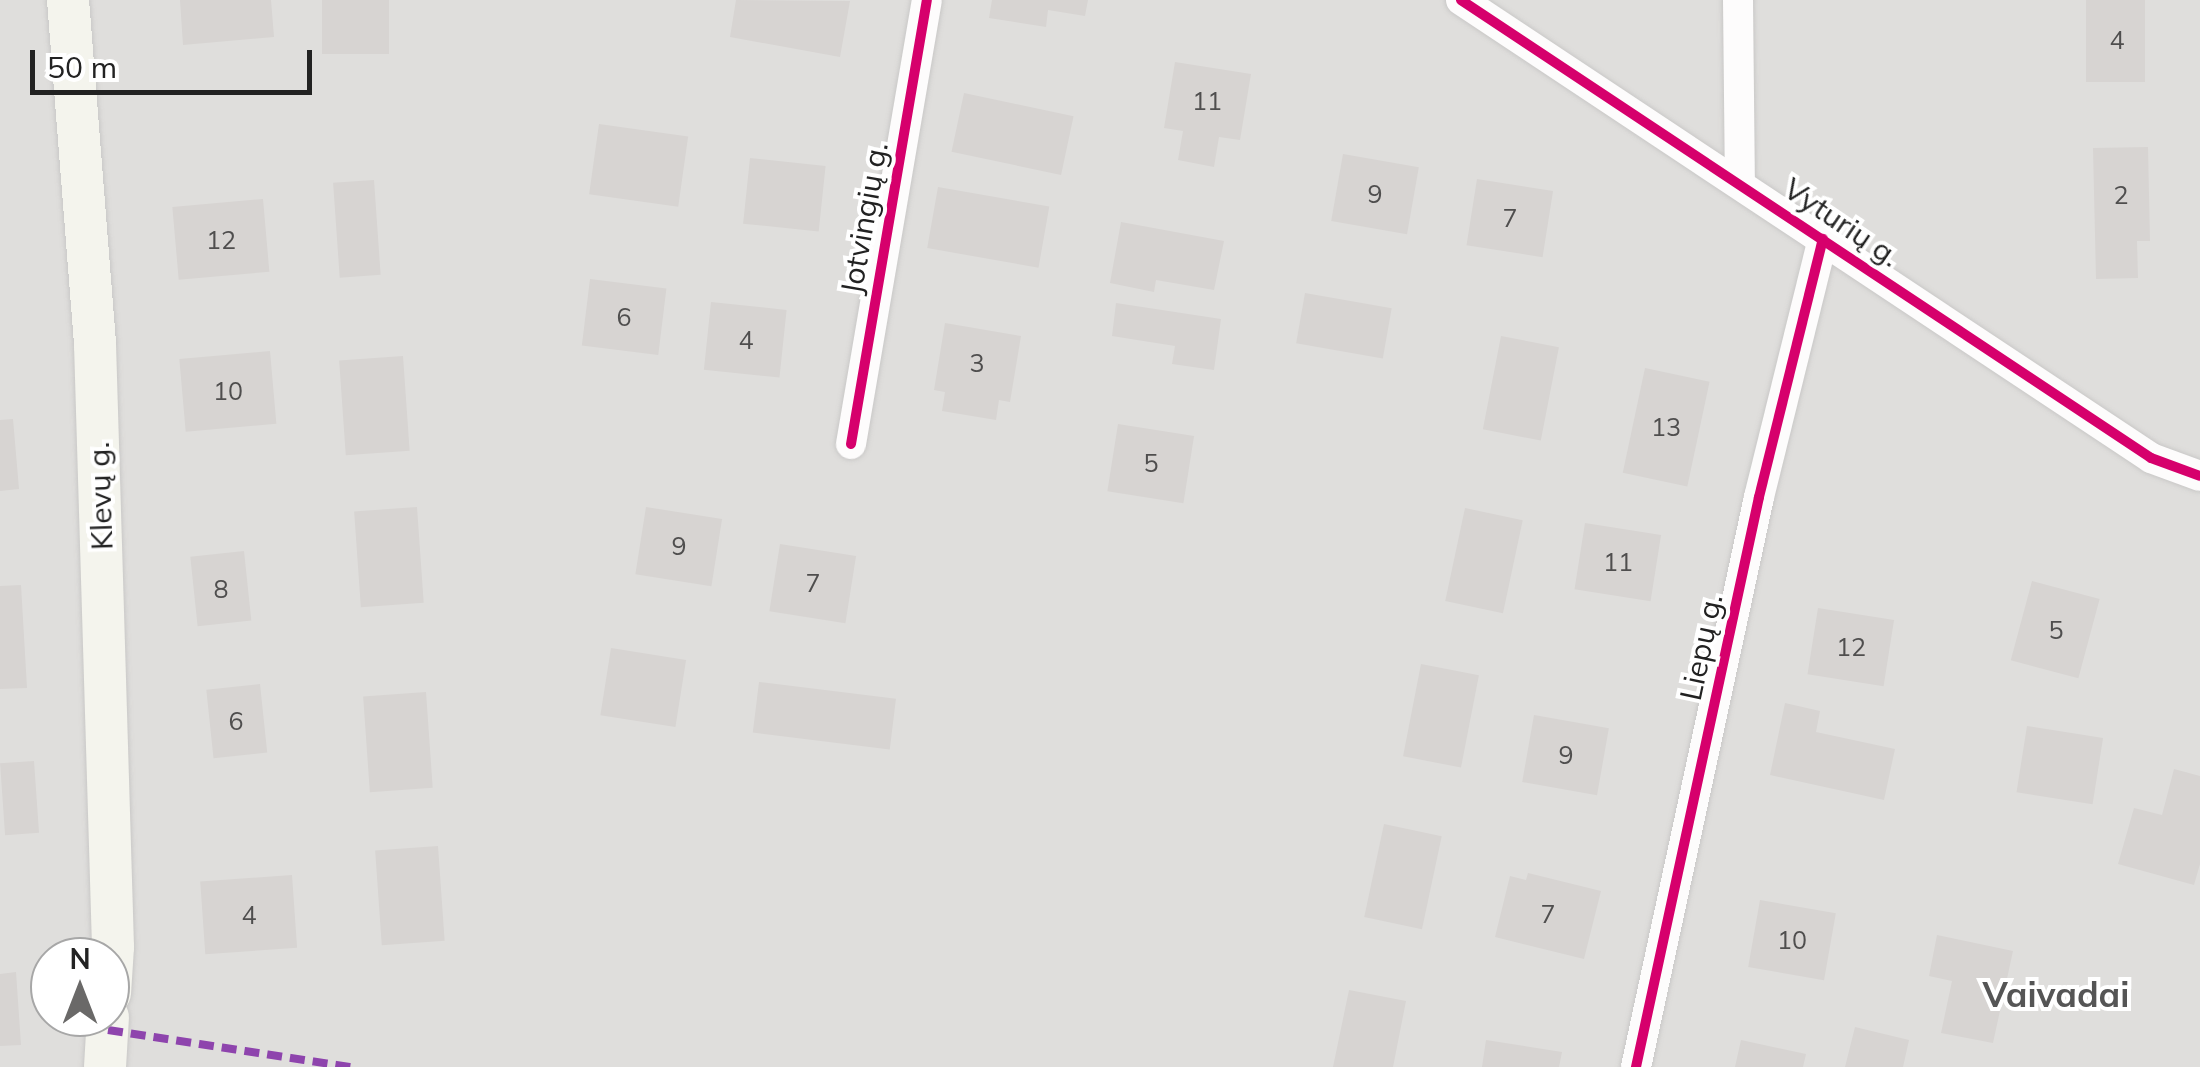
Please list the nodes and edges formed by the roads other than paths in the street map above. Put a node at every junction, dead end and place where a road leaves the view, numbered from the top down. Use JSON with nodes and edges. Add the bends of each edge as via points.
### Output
{"nodes":[{"id":1,"x":68,"y":0,"type":"edge"},
{"id":2,"x":927,"y":0,"type":"edge"},
{"id":3,"x":1461,"y":0,"type":"edge"},
{"id":4,"x":1738,"y":0,"type":"edge"},
{"id":5,"x":1740,"y":184,"type":"junction"},
{"id":6,"x":1823,"y":239,"type":"junction"},
{"id":7,"x":850,"y":444,"type":"dead end"},
{"id":8,"x":2200,"y":476,"type":"edge"},
{"id":9,"x":113,"y":937,"type":"edge"},
{"id":10,"x":107,"y":1037,"type":"edge"},
{"id":11,"x":105,"y":1067,"type":"edge"},
{"id":12,"x":1636,"y":1067,"type":"edge"}],
"edges":[{"from":1,"to":9,"type":"main road","name":"Klevų g.","via":[[95,344]]},
{"from":2,"to":7,"type":"street","name":"Jotvingių g."},
{"from":3,"to":5,"type":"street","name":"Vyturių g."},
{"from":4,"to":5,"type":"street"},
{"from":5,"to":6,"type":"street","name":"Vyturių g."},
{"from":6,"to":8,"type":"street","name":"Vyturių g.","via":[[2150,458]]},
{"from":6,"to":12,"type":"street","name":"Liepų g.","via":[[1758,497]]},
{"from":10,"to":11,"type":"main road"}]}
